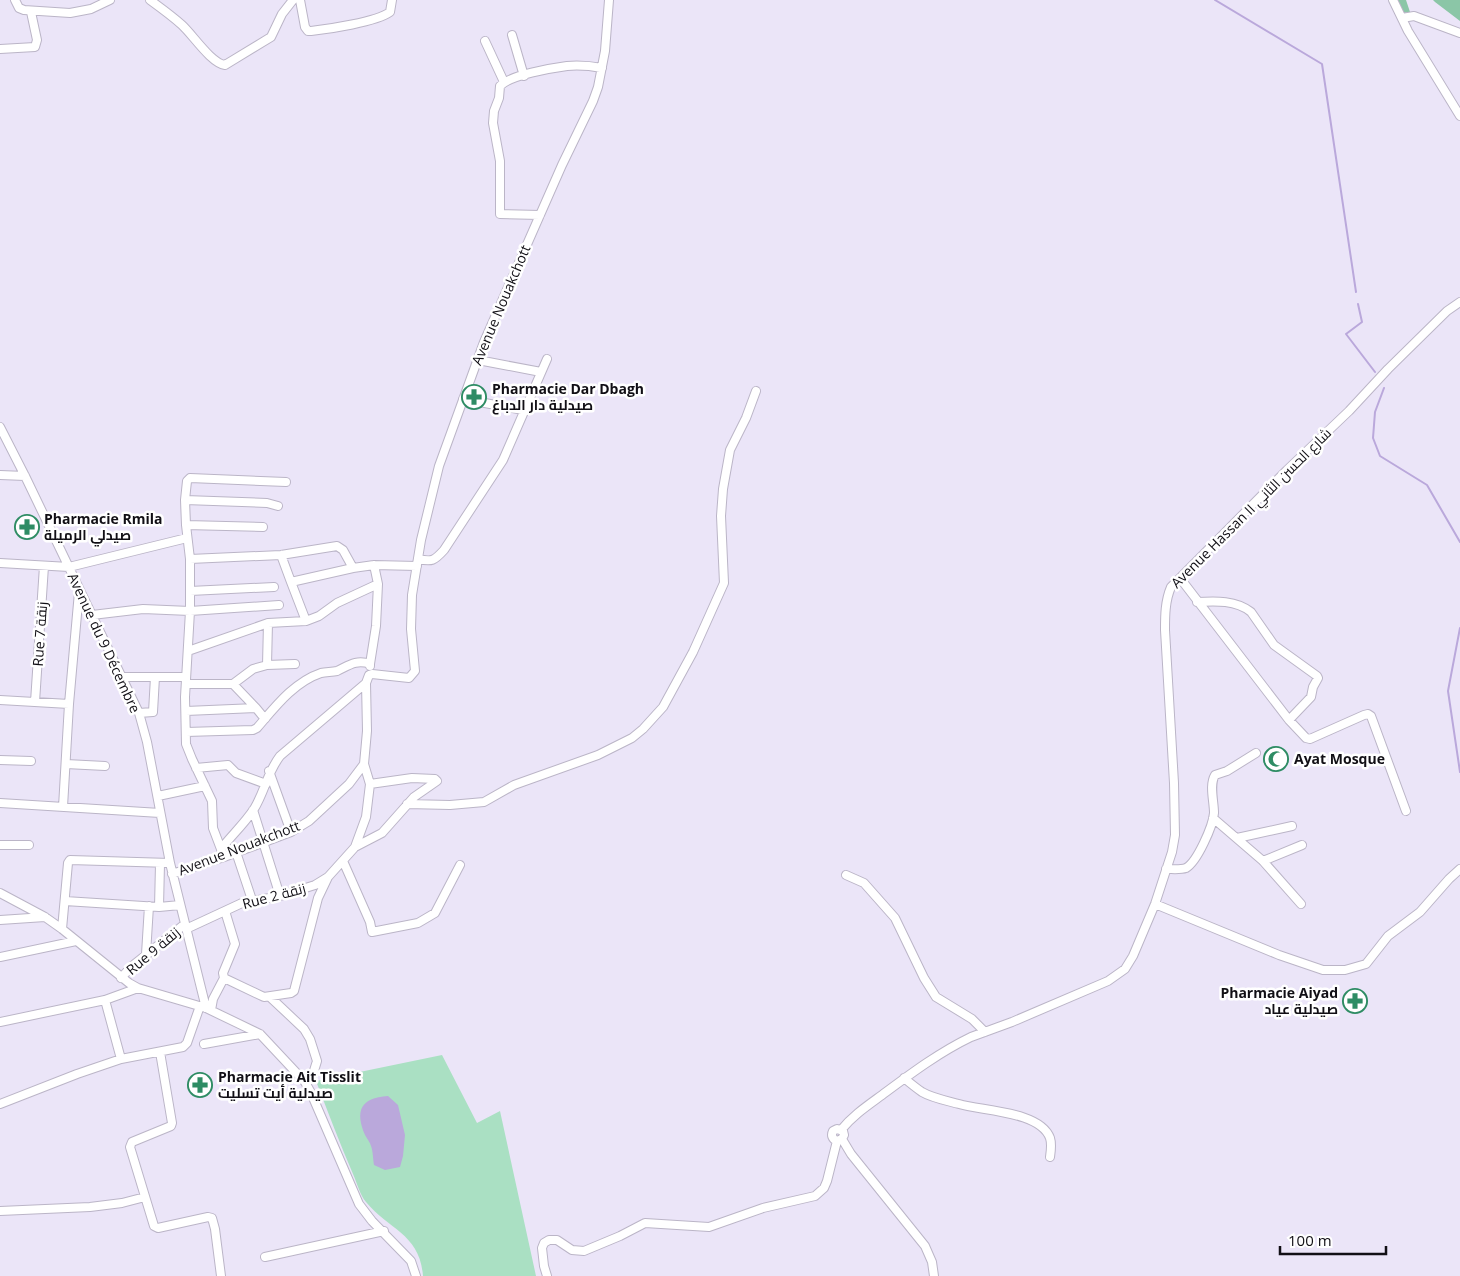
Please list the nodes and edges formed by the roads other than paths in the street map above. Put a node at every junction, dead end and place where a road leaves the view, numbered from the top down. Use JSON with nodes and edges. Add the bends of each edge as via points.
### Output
{"nodes":[{"id":1,"x":15,"y":0,"type":"edge"},
{"id":2,"x":110,"y":0,"type":"edge"},
{"id":3,"x":150,"y":0,"type":"edge"},
{"id":4,"x":293,"y":0,"type":"edge"},
{"id":5,"x":300,"y":0,"type":"edge"},
{"id":6,"x":392,"y":0,"type":"edge"},
{"id":7,"x":609,"y":0,"type":"edge"},
{"id":8,"x":1393,"y":0,"type":"edge"},
{"id":9,"x":31,"y":12,"type":"junction"},
{"id":10,"x":1402,"y":18,"type":"junction"},
{"id":11,"x":1460,"y":33,"type":"edge"},
{"id":12,"x":512,"y":35,"type":"dead end"},
{"id":13,"x":485,"y":40,"type":"dead end"},
{"id":14,"x":0,"y":49,"type":"edge"},
{"id":15,"x":602,"y":68,"type":"junction"},
{"id":16,"x":524,"y":76,"type":"junction"},
{"id":17,"x":504,"y":82,"type":"junction"},
{"id":18,"x":1460,"y":116,"type":"edge"},
{"id":19,"x":540,"y":215,"type":"junction"},
{"id":20,"x":1460,"y":302,"type":"edge"},
{"id":21,"x":547,"y":359,"type":"dead end"},
{"id":22,"x":478,"y":360,"type":"junction"},
{"id":23,"x":541,"y":372,"type":"junction"},
{"id":24,"x":756,"y":391,"type":"dead end"},
{"id":25,"x":463,"y":399,"type":"junction"},
{"id":26,"x":523,"y":410,"type":"junction"},
{"id":27,"x":0,"y":427,"type":"edge"},
{"id":28,"x":0,"y":475,"type":"edge"},
{"id":29,"x":26,"y":476,"type":"junction"},
{"id":30,"x":286,"y":482,"type":"dead end"},
{"id":31,"x":185,"y":500,"type":"junction"},
{"id":32,"x":278,"y":506,"type":"dead end"},
{"id":33,"x":186,"y":525,"type":"junction"},
{"id":34,"x":264,"y":527,"type":"dead end"},
{"id":35,"x":187,"y":538,"type":"junction"},
{"id":36,"x":281,"y":555,"type":"junction"},
{"id":37,"x":190,"y":559,"type":"junction"},
{"id":38,"x":0,"y":563,"type":"edge"},
{"id":39,"x":417,"y":563,"type":"junction"},
{"id":40,"x":374,"y":565,"type":"junction"},
{"id":41,"x":44,"y":566,"type":"junction"},
{"id":42,"x":69,"y":567,"type":"junction"},
{"id":43,"x":353,"y":568,"type":"junction"},
{"id":44,"x":1180,"y":578,"type":"junction"},
{"id":45,"x":291,"y":582,"type":"junction"},
{"id":46,"x":378,"y":584,"type":"junction"},
{"id":47,"x":274,"y":587,"type":"dead end"},
{"id":48,"x":80,"y":591,"type":"junction"},
{"id":49,"x":190,"y":591,"type":"junction"},
{"id":50,"x":1197,"y":602,"type":"junction"},
{"id":51,"x":279,"y":605,"type":"dead end"},
{"id":52,"x":190,"y":611,"type":"junction"},
{"id":53,"x":92,"y":616,"type":"junction"},
{"id":54,"x":306,"y":621,"type":"junction"},
{"id":55,"x":268,"y":623,"type":"junction"},
{"id":56,"x":188,"y":651,"type":"junction"},
{"id":57,"x":295,"y":664,"type":"dead end"},
{"id":58,"x":370,"y":664,"type":"junction"},
{"id":59,"x":267,"y":665,"type":"junction"},
{"id":60,"x":372,"y":674,"type":"junction"},
{"id":61,"x":155,"y":677,"type":"junction"},
{"id":62,"x":122,"y":678,"type":"junction"},
{"id":63,"x":186,"y":681,"type":"junction"},
{"id":64,"x":233,"y":684,"type":"junction"},
{"id":65,"x":366,"y":684,"type":"junction"},
{"id":66,"x":0,"y":700,"type":"edge"},
{"id":67,"x":35,"y":702,"type":"junction"},
{"id":68,"x":69,"y":704,"type":"junction"},
{"id":69,"x":256,"y":708,"type":"junction"},
{"id":70,"x":186,"y":711,"type":"junction"},
{"id":71,"x":139,"y":713,"type":"junction"},
{"id":72,"x":265,"y":719,"type":"junction"},
{"id":73,"x":1289,"y":720,"type":"junction"},
{"id":74,"x":186,"y":732,"type":"junction"},
{"id":75,"x":1256,"y":753,"type":"dead end"},
{"id":76,"x":0,"y":760,"type":"edge"},
{"id":77,"x":31,"y":761,"type":"dead end"},
{"id":78,"x":66,"y":764,"type":"junction"},
{"id":79,"x":364,"y":764,"type":"junction"},
{"id":80,"x":105,"y":766,"type":"dead end"},
{"id":81,"x":196,"y":768,"type":"junction"},
{"id":82,"x":270,"y":771,"type":"junction"},
{"id":83,"x":266,"y":784,"type":"junction"},
{"id":84,"x":370,"y":784,"type":"junction"},
{"id":85,"x":205,"y":786,"type":"junction"},
{"id":86,"x":158,"y":796,"type":"junction"},
{"id":87,"x":0,"y":803,"type":"edge"},
{"id":88,"x":407,"y":804,"type":"junction"},
{"id":89,"x":63,"y":807,"type":"junction"},
{"id":90,"x":253,"y":810,"type":"junction"},
{"id":91,"x":1406,"y":810,"type":"dead end"},
{"id":92,"x":160,"y":813,"type":"junction"},
{"id":93,"x":1213,"y":818,"type":"junction"},
{"id":94,"x":1292,"y":826,"type":"dead end"},
{"id":95,"x":292,"y":832,"type":"junction"},
{"id":96,"x":1237,"y":838,"type":"junction"},
{"id":97,"x":264,"y":842,"type":"junction"},
{"id":98,"x":0,"y":845,"type":"edge"},
{"id":99,"x":30,"y":845,"type":"dead end"},
{"id":100,"x":1302,"y":845,"type":"dead end"},
{"id":101,"x":355,"y":847,"type":"junction"},
{"id":102,"x":221,"y":849,"type":"junction"},
{"id":103,"x":236,"y":852,"type":"junction"},
{"id":104,"x":224,"y":857,"type":"junction"},
{"id":105,"x":343,"y":861,"type":"junction"},
{"id":106,"x":1263,"y":861,"type":"junction"},
{"id":107,"x":170,"y":863,"type":"junction"},
{"id":108,"x":160,"y":864,"type":"junction"},
{"id":109,"x":460,"y":865,"type":"dead end"},
{"id":110,"x":1166,"y":869,"type":"junction"},
{"id":111,"x":1460,"y":869,"type":"edge"},
{"id":112,"x":172,"y":874,"type":"junction"},
{"id":113,"x":846,"y":875,"type":"dead end"},
{"id":114,"x":328,"y":877,"type":"junction"},
{"id":115,"x":0,"y":892,"type":"edge"},
{"id":116,"x":280,"y":896,"type":"junction"},
{"id":117,"x":65,"y":900,"type":"junction"},
{"id":118,"x":252,"y":900,"type":"junction"},
{"id":119,"x":1155,"y":904,"type":"junction"},
{"id":120,"x":1301,"y":904,"type":"dead end"},
{"id":121,"x":180,"y":905,"type":"junction"},
{"id":122,"x":149,"y":906,"type":"junction"},
{"id":123,"x":158,"y":907,"type":"junction"},
{"id":124,"x":226,"y":910,"type":"junction"},
{"id":125,"x":45,"y":917,"type":"junction"},
{"id":126,"x":0,"y":920,"type":"edge"},
{"id":127,"x":186,"y":926,"type":"junction"},
{"id":128,"x":62,"y":929,"type":"junction"},
{"id":129,"x":76,"y":941,"type":"junction"},
{"id":130,"x":146,"y":954,"type":"junction"},
{"id":131,"x":0,"y":957,"type":"edge"},
{"id":132,"x":121,"y":978,"type":"junction"},
{"id":133,"x":224,"y":978,"type":"junction"},
{"id":134,"x":138,"y":988,"type":"junction"},
{"id":135,"x":270,"y":997,"type":"junction"},
{"id":136,"x":104,"y":1000,"type":"junction"},
{"id":137,"x":204,"y":1007,"type":"junction"},
{"id":138,"x":0,"y":1022,"type":"edge"},
{"id":139,"x":985,"y":1032,"type":"junction"},
{"id":140,"x":260,"y":1034,"type":"junction"},
{"id":141,"x":204,"y":1044,"type":"dead end"},
{"id":142,"x":160,"y":1052,"type":"junction"},
{"id":143,"x":121,"y":1059,"type":"junction"},
{"id":144,"x":904,"y":1078,"type":"junction"},
{"id":145,"x":305,"y":1082,"type":"junction"},
{"id":146,"x":0,"y":1104,"type":"edge"},
{"id":147,"x":840,"y":1140,"type":"junction"},
{"id":148,"x":1050,"y":1157,"type":"dead end"},
{"id":149,"x":145,"y":1197,"type":"junction"},
{"id":150,"x":0,"y":1211,"type":"edge"},
{"id":151,"x":384,"y":1231,"type":"junction"},
{"id":152,"x":265,"y":1257,"type":"dead end"},
{"id":153,"x":221,"y":1276,"type":"edge"},
{"id":154,"x":416,"y":1276,"type":"edge"},
{"id":155,"x":547,"y":1276,"type":"edge"},
{"id":156,"x":934,"y":1276,"type":"edge"}],
"edges":[{"from":1,"to":9,"type":"street","via":[[19,8]]},
{"from":2,"to":9,"type":"street","via":[[80,12]]},
{"from":3,"to":4,"type":"street","via":[[180,23],[212,58],[225,66],[271,37]]},
{"from":5,"to":6,"type":"street","via":[[308,31],[383,16],[390,12]]},
{"from":7,"to":15,"type":"street","name":"Avenue Nouakchott"},
{"from":8,"to":10,"type":"street"},
{"from":9,"to":14,"type":"street","via":[[37,40],[35,47]]},
{"from":10,"to":11,"type":"street","via":[[1414,16]]},
{"from":10,"to":18,"type":"street"},
{"from":12,"to":16,"type":"street"},
{"from":13,"to":17,"type":"street"},
{"from":15,"to":16,"type":"street","via":[[568,66]]},
{"from":15,"to":19,"type":"street","name":"Avenue Nouakchott","via":[[593,101]]},
{"from":16,"to":17,"type":"street"},
{"from":17,"to":19,"type":"street","via":[[500,86],[493,118],[500,161],[500,214]]},
{"from":19,"to":22,"type":"street","name":"Avenue Nouakchott"},
{"from":20,"to":44,"type":"street","name":"Avenue Hassan II شارع الحسن الثاني","via":[[1388,369]]},
{"from":21,"to":23,"type":"street"},
{"from":22,"to":23,"type":"street"},
{"from":22,"to":25,"type":"street","name":"Avenue Nouakchott"},
{"from":23,"to":26,"type":"street"},
{"from":24,"to":88,"type":"street","via":[[730,450],[726,468],[721,501],[722,590],[663,707],[632,738],[592,758],[520,782],[484,802]]},
{"from":25,"to":26,"type":"street"},
{"from":25,"to":39,"type":"street","name":"Avenue Nouakchott","via":[[439,466]]},
{"from":26,"to":39,"type":"street","via":[[503,460],[444,550],[431,561]]},
{"from":27,"to":29,"type":"street","name":"Avenue du 9 Décembre"},
{"from":28,"to":29,"type":"street"},
{"from":29,"to":42,"type":"street","name":"Avenue du 9 Décembre"},
{"from":30,"to":31,"type":"street","via":[[190,478]]},
{"from":31,"to":32,"type":"street"},
{"from":31,"to":33,"type":"street"},
{"from":33,"to":34,"type":"street"},
{"from":33,"to":35,"type":"street"},
{"from":35,"to":37,"type":"street"},
{"from":35,"to":42,"type":"street"},
{"from":36,"to":37,"type":"street"},
{"from":36,"to":43,"type":"street","via":[[337,546]]},
{"from":36,"to":45,"type":"street"},
{"from":37,"to":49,"type":"street"},
{"from":38,"to":41,"type":"street"},
{"from":39,"to":40,"type":"street"},
{"from":39,"to":60,"type":"street","name":"Avenue Nouakchott","via":[[411,613],[415,671],[409,678]]},
{"from":40,"to":43,"type":"street"},
{"from":40,"to":46,"type":"street"},
{"from":41,"to":42,"type":"street"},
{"from":41,"to":67,"type":"street","name":"Rue 7 زنقة"},
{"from":42,"to":48,"type":"street","name":"Avenue du 9 Décembre"},
{"from":43,"to":45,"type":"street"},
{"from":44,"to":50,"type":"street"},
{"from":44,"to":110,"type":"street","name":"Avenue Hassan II شارع الحسن الثاني","via":[[1167,595],[1165,608],[1176,823]]},
{"from":45,"to":54,"type":"street"},
{"from":46,"to":54,"type":"street"},
{"from":46,"to":58,"type":"street"},
{"from":47,"to":49,"type":"street"},
{"from":48,"to":53,"type":"street","name":"Avenue du 9 Décembre"},
{"from":48,"to":68,"type":"street"},
{"from":49,"to":52,"type":"street"},
{"from":50,"to":73,"type":"street"},
{"from":50,"to":73,"type":"street","via":[[1239,604],[1246,608],[1274,645],[1317,676],[1311,697]]},
{"from":51,"to":52,"type":"street"},
{"from":52,"to":53,"type":"street","via":[[143,609]]},
{"from":52,"to":56,"type":"street"},
{"from":53,"to":62,"type":"street","name":"Avenue du 9 Décembre"},
{"from":54,"to":55,"type":"street"},
{"from":55,"to":56,"type":"street"},
{"from":55,"to":59,"type":"street"},
{"from":56,"to":63,"type":"street"},
{"from":57,"to":59,"type":"street"},
{"from":58,"to":60,"type":"street"},
{"from":58,"to":72,"type":"street","via":[[360,662],[314,676],[290,692]]},
{"from":59,"to":64,"type":"street","via":[[249,670]]},
{"from":60,"to":65,"type":"street"},
{"from":61,"to":62,"type":"street"},
{"from":61,"to":63,"type":"street"},
{"from":61,"to":71,"type":"street","via":[[153,712]]},
{"from":62,"to":71,"type":"street","name":"Avenue du 9 Décembre"},
{"from":63,"to":64,"type":"street"},
{"from":63,"to":70,"type":"street"},
{"from":64,"to":69,"type":"street"},
{"from":65,"to":79,"type":"street"},
{"from":65,"to":82,"type":"street","via":[[280,756]]},
{"from":66,"to":67,"type":"street"},
{"from":67,"to":68,"type":"street"},
{"from":68,"to":78,"type":"street"},
{"from":69,"to":70,"type":"street"},
{"from":69,"to":72,"type":"street"},
{"from":70,"to":74,"type":"street"},
{"from":71,"to":86,"type":"street","name":"Avenue du 9 Décembre"},
{"from":72,"to":74,"type":"street","via":[[253,730]]},
{"from":73,"to":91,"type":"street","via":[[1308,739],[1370,715]]},
{"from":74,"to":81,"type":"street"},
{"from":75,"to":93,"type":"street","via":[[1215,775],[1212,784]]},
{"from":76,"to":77,"type":"street"},
{"from":78,"to":80,"type":"street"},
{"from":78,"to":89,"type":"street"},
{"from":79,"to":84,"type":"street","name":"Rue 2 زنقة"},
{"from":79,"to":95,"type":"street","name":"Avenue Nouakchott","via":[[349,784],[309,821]]},
{"from":81,"to":83,"type":"street","via":[[228,765],[236,773]]},
{"from":81,"to":85,"type":"street"},
{"from":82,"to":83,"type":"street"},
{"from":82,"to":95,"type":"street"},
{"from":83,"to":90,"type":"street"},
{"from":84,"to":88,"type":"street","via":[[412,778],[436,780]]},
{"from":84,"to":101,"type":"street","name":"Rue 2 زنقة","via":[[366,817]]},
{"from":85,"to":86,"type":"street"},
{"from":85,"to":102,"type":"street","via":[[212,801],[213,828]]},
{"from":86,"to":92,"type":"street","name":"Avenue du 9 Décembre"},
{"from":87,"to":89,"type":"street"},
{"from":88,"to":101,"type":"street","via":[[382,833]]},
{"from":89,"to":92,"type":"street"},
{"from":90,"to":97,"type":"street"},
{"from":90,"to":102,"type":"street"},
{"from":92,"to":107,"type":"street","name":"Avenue du 9 Décembre"},
{"from":93,"to":96,"type":"street"},
{"from":93,"to":110,"type":"street","via":[[1190,864],[1179,869]]},
{"from":94,"to":96,"type":"street"},
{"from":95,"to":97,"type":"street","name":"Avenue Nouakchott"},
{"from":96,"to":106,"type":"street"},
{"from":97,"to":103,"type":"street","name":"Avenue Nouakchott"},
{"from":97,"to":116,"type":"street"},
{"from":98,"to":99,"type":"street"},
{"from":100,"to":106,"type":"street"},
{"from":101,"to":105,"type":"street","name":"Rue 2 زنقة"},
{"from":102,"to":104,"type":"street"},
{"from":103,"to":104,"type":"street","name":"Avenue Nouakchott"},
{"from":103,"to":118,"type":"street"},
{"from":104,"to":112,"type":"street","name":"Avenue Nouakchott"},
{"from":105,"to":109,"type":"street","via":[[372,932],[418,923],[435,913]]},
{"from":105,"to":114,"type":"street","name":"Rue 2 زنقة"},
{"from":106,"to":120,"type":"street"},
{"from":107,"to":108,"type":"street"},
{"from":107,"to":112,"type":"street","name":"Avenue du 9 Décembre"},
{"from":108,"to":117,"type":"street","via":[[70,860]]},
{"from":108,"to":123,"type":"street"},
{"from":110,"to":119,"type":"street","name":"Avenue Hassan II شارع الحسن الثاني"},
{"from":111,"to":119,"type":"street","via":[[1420,912],[1388,936],[1366,964],[1345,970],[1323,970],[1279,955]]},
{"from":112,"to":121,"type":"street","name":"Avenue du 9 Décembre"},
{"from":113,"to":139,"type":"street","via":[[864,883],[895,918],[936,997],[972,1019]]},
{"from":114,"to":116,"type":"street","name":"Rue 2 زنقة","via":[[315,885]]},
{"from":114,"to":135,"type":"street","via":[[318,898],[294,991]]},
{"from":115,"to":125,"type":"street"},
{"from":116,"to":118,"type":"street","name":"Rue 2 زنقة"},
{"from":117,"to":122,"type":"street"},
{"from":117,"to":128,"type":"street"},
{"from":118,"to":124,"type":"street","name":"Rue 2 زنقة"},
{"from":119,"to":139,"type":"street","name":"Avenue Hassan II شارع الحسن الثاني","via":[[1132,956],[1117,976]]},
{"from":121,"to":123,"type":"street"},
{"from":121,"to":127,"type":"street","name":"Avenue du 9 Décembre"},
{"from":122,"to":123,"type":"street"},
{"from":122,"to":130,"type":"street"},
{"from":124,"to":127,"type":"street","name":"Rue 2 زنقة"},
{"from":124,"to":133,"type":"street","via":[[235,944]]},
{"from":125,"to":126,"type":"street"},
{"from":125,"to":128,"type":"street"},
{"from":127,"to":130,"type":"street","name":"Rue 9 زنقة"},
{"from":127,"to":137,"type":"street","name":"Avenue du 9 Décembre"},
{"from":128,"to":129,"type":"street"},
{"from":129,"to":131,"type":"street"},
{"from":129,"to":132,"type":"street"},
{"from":130,"to":132,"type":"street","name":"Rue 9 زنقة"},
{"from":132,"to":134,"type":"street"},
{"from":133,"to":135,"type":"street","via":[[260,996]]},
{"from":133,"to":137,"type":"street"},
{"from":134,"to":136,"type":"street"},
{"from":134,"to":137,"type":"street"},
{"from":135,"to":145,"type":"street","via":[[304,1029],[310,1039],[317,1061],[313,1074]]},
{"from":136,"to":138,"type":"street"},
{"from":136,"to":143,"type":"street"},
{"from":137,"to":140,"type":"street"},
{"from":137,"to":142,"type":"street","via":[[185,1046]]},
{"from":139,"to":144,"type":"street","name":"Avenue Hassan II شارع الحسن الثاني","via":[[952,1046]]},
{"from":140,"to":141,"type":"street"},
{"from":140,"to":145,"type":"street"},
{"from":142,"to":143,"type":"street"},
{"from":142,"to":149,"type":"street","via":[[172,1123],[130,1144]]},
{"from":143,"to":146,"type":"street"},
{"from":144,"to":147,"type":"street","name":"Avenue Hassan II شارع الحسن الثاني","via":[[854,1116],[841,1130],[844,1133]]},
{"from":144,"to":148,"type":"street","via":[[924,1094],[1038,1124],[1050,1136]]},
{"from":145,"to":151,"type":"street","via":[[359,1204]]},
{"from":147,"to":155,"type":"street","via":[[824,1188],[815,1196],[763,1208],[709,1227],[645,1223],[584,1251],[572,1250],[557,1240],[549,1240],[542,1248]]},
{"from":147,"to":156,"type":"street","via":[[926,1246]]},
{"from":149,"to":150,"type":"street","via":[[90,1207]]},
{"from":149,"to":153,"type":"street","via":[[155,1228],[212,1218]]},
{"from":151,"to":152,"type":"street"},
{"from":151,"to":154,"type":"street","via":[[411,1261]]}]}
